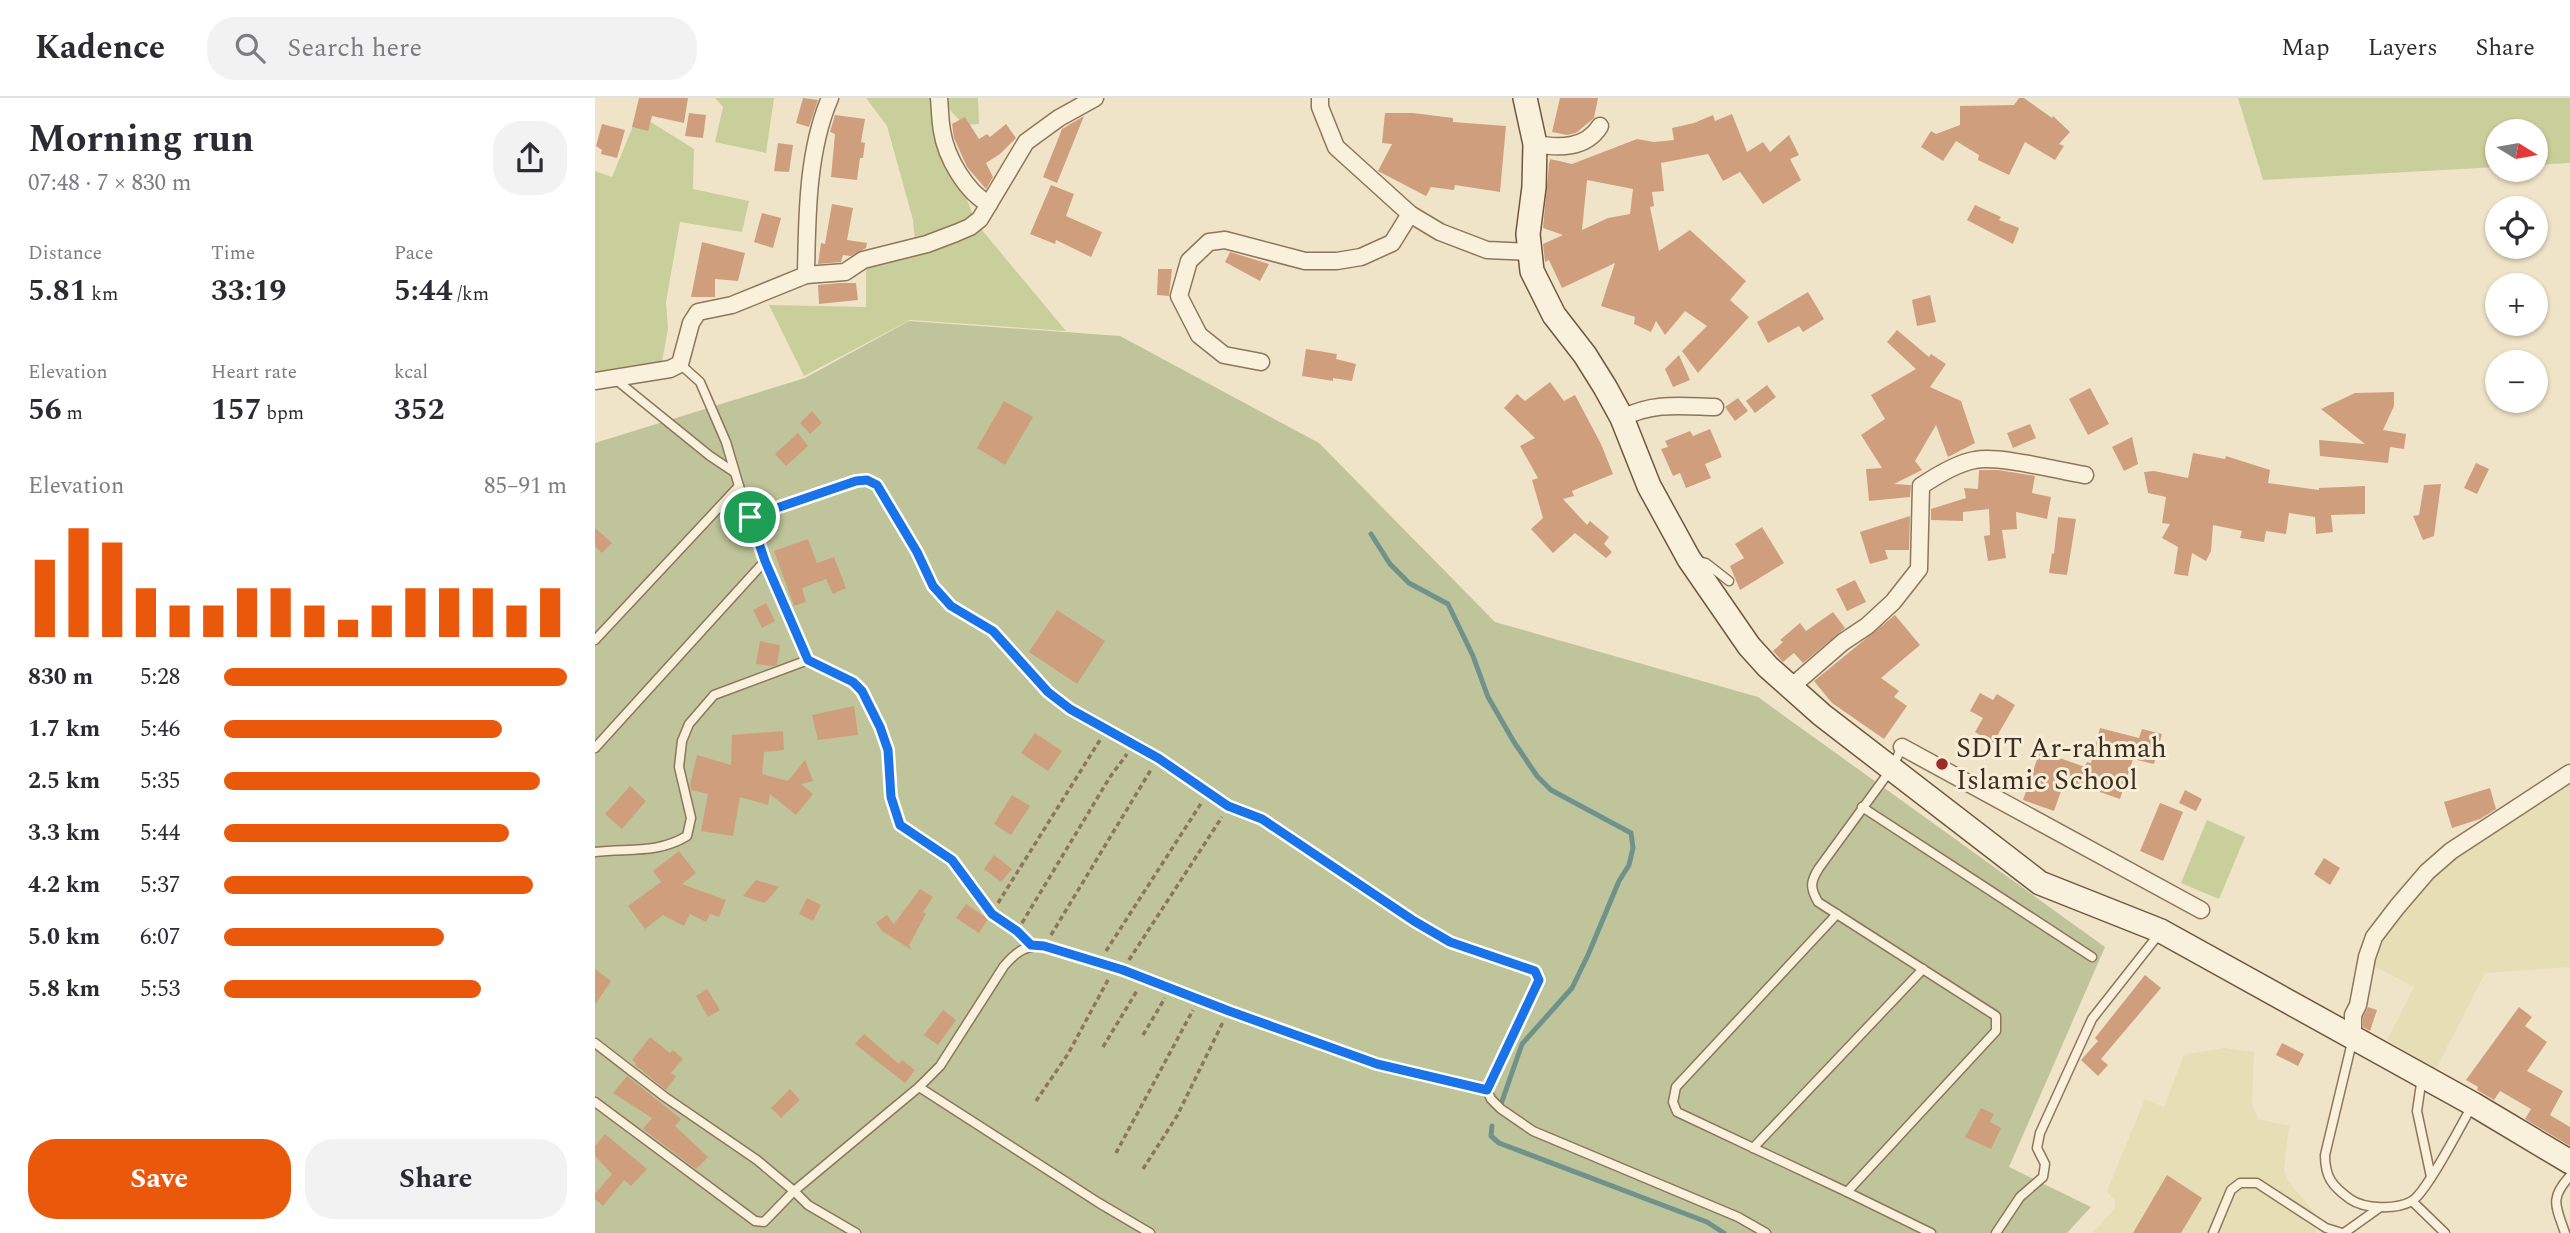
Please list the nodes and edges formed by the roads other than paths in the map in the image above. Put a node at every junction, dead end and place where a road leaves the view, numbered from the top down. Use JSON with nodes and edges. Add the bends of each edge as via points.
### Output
{"nodes":[{"id":1,"x":830,"y":98,"type":"edge"},
{"id":2,"x":939,"y":98,"type":"edge"},
{"id":3,"x":1095,"y":98,"type":"edge"},
{"id":4,"x":1320,"y":98,"type":"edge"},
{"id":5,"x":1525,"y":98,"type":"edge"},
{"id":6,"x":1600,"y":127,"type":"dead end"},
{"id":7,"x":1535,"y":144,"type":"junction"},
{"id":8,"x":989,"y":204,"type":"junction"},
{"id":9,"x":1410,"y":214,"type":"junction"},
{"id":10,"x":1530,"y":252,"type":"junction"},
{"id":11,"x":806,"y":275,"type":"junction"},
{"id":12,"x":1262,"y":362,"type":"dead end"},
{"id":13,"x":680,"y":363,"type":"junction"},
{"id":14,"x":613,"y":377,"type":"junction"},
{"id":15,"x":595,"y":381,"type":"edge"},
{"id":16,"x":1715,"y":407,"type":"dead end"},
{"id":17,"x":1622,"y":418,"type":"junction"},
{"id":18,"x":734,"y":471,"type":"junction"},
{"id":19,"x":2085,"y":475,"type":"dead end"},
{"id":20,"x":739,"y":486,"type":"junction"},
{"id":21,"x":750,"y":517,"type":"junction"},
{"id":22,"x":1689,"y":559,"type":"junction"},
{"id":23,"x":765,"y":561,"type":"junction"},
{"id":24,"x":1729,"y":581,"type":"dead end"},
{"id":25,"x":595,"y":640,"type":"edge"},
{"id":26,"x":808,"y":660,"type":"junction"},
{"id":27,"x":1791,"y":687,"type":"junction"},
{"id":28,"x":1902,"y":747,"type":"joint"},
{"id":29,"x":595,"y":748,"type":"edge"},
{"id":30,"x":1892,"y":768,"type":"junction"},
{"id":31,"x":2570,"y":773,"type":"edge"},
{"id":32,"x":1862,"y":807,"type":"junction"},
{"id":33,"x":595,"y":852,"type":"edge"},
{"id":34,"x":2201,"y":910,"type":"dead end"},
{"id":35,"x":1837,"y":914,"type":"junction"},
{"id":36,"x":2161,"y":931,"type":"junction"},
{"id":37,"x":1031,"y":945,"type":"junction"},
{"id":38,"x":2092,"y":957,"type":"dead end"},
{"id":39,"x":1923,"y":969,"type":"junction"},
{"id":40,"x":2354,"y":1036,"type":"junction"},
{"id":41,"x":595,"y":1043,"type":"edge"},
{"id":42,"x":2423,"y":1075,"type":"junction"},
{"id":43,"x":919,"y":1087,"type":"junction"},
{"id":44,"x":1487,"y":1090,"type":"junction"},
{"id":45,"x":595,"y":1102,"type":"edge"},
{"id":46,"x":2473,"y":1104,"type":"junction"},
{"id":47,"x":1753,"y":1147,"type":"junction"},
{"id":48,"x":2570,"y":1162,"type":"edge"},
{"id":49,"x":2570,"y":1176,"type":"edge"},
{"id":50,"x":2431,"y":1177,"type":"junction"},
{"id":51,"x":794,"y":1191,"type":"junction"},
{"id":52,"x":1847,"y":1192,"type":"junction"},
{"id":53,"x":2412,"y":1201,"type":"junction"},
{"id":54,"x":2379,"y":1208,"type":"junction"},
{"id":55,"x":2355,"y":1230,"type":"edge"},
{"id":56,"x":856,"y":1233,"type":"edge"},
{"id":57,"x":1150,"y":1233,"type":"edge"},
{"id":58,"x":1766,"y":1233,"type":"edge"},
{"id":59,"x":1931,"y":1233,"type":"edge"},
{"id":60,"x":1996,"y":1233,"type":"edge"},
{"id":61,"x":2213,"y":1233,"type":"edge"},
{"id":62,"x":2343,"y":1233,"type":"edge"},
{"id":63,"x":2445,"y":1233,"type":"edge"},
{"id":64,"x":2565,"y":1233,"type":"edge"}],
"edges":[{"from":1,"to":11,"type":"street","via":[[809,198]]},
{"from":2,"to":8,"type":"street","via":[[942,133],[957,170]]},
{"from":3,"to":8,"type":"street","via":[[1026,142]]},
{"from":4,"to":9,"type":"street","via":[[1336,147]]},
{"from":5,"to":7,"type":"main road"},
{"from":6,"to":7,"type":"street","via":[[1581,143],[1564,147]]},
{"from":7,"to":10,"type":"main road"},
{"from":8,"to":11,"type":"street","via":[[970,228],[863,261],[845,272]]},
{"from":9,"to":10,"type":"street","via":[[1440,232],[1487,250]]},
{"from":9,"to":12,"type":"street","via":[[1392,243],[1361,257],[1305,261],[1225,240],[1209,242],[1189,261],[1179,296],[1199,335],[1224,355]]},
{"from":10,"to":17,"type":"main road","via":[[1532,271],[1554,315],[1585,355]]},
{"from":11,"to":13,"type":"street","via":[[732,305],[698,312]]},
{"from":13,"to":14,"type":"street","via":[[670,369]]},
{"from":13,"to":18,"type":"lane","via":[[700,382]]},
{"from":14,"to":15,"type":"street"},
{"from":14,"to":18,"type":"lane"},
{"from":16,"to":17,"type":"street","via":[[1659,406]]},
{"from":17,"to":22,"type":"main road","via":[[1649,486]]},
{"from":18,"to":20,"type":"lane"},
{"from":19,"to":27,"type":"street","via":[[1976,460],[1921,486],[1919,569],[1892,602]]},
{"from":20,"to":21,"type":"lane"},
{"from":20,"to":25,"type":"lane"},
{"from":21,"to":23,"type":"lane"},
{"from":21,"to":44,"type":"lane","via":[[856,481],[877,485],[933,586],[951,606],[993,631],[1048,692],[1070,709],[1158,758],[1228,806],[1262,819],[1450,942],[1535,971],[1539,980]]},
{"from":22,"to":24,"type":"lane","via":[[1706,563]]},
{"from":22,"to":27,"type":"main road","via":[[1749,646]]},
{"from":23,"to":26,"type":"lane"},
{"from":23,"to":29,"type":"lane"},
{"from":26,"to":33,"type":"lane","via":[[714,695],[689,724],[679,767],[691,818],[687,836],[650,850]]},
{"from":26,"to":37,"type":"lane","via":[[862,691],[888,750],[891,797],[900,825],[952,860],[992,914]]},
{"from":27,"to":30,"type":"main road"},
{"from":28,"to":30,"type":"lane"},
{"from":28,"to":34,"type":"street"},
{"from":30,"to":32,"type":"lane"},
{"from":30,"to":36,"type":"main road","via":[[2040,883]]},
{"from":31,"to":40,"type":"street","via":[[2451,851],[2397,907],[2374,937],[2367,957],[2353,1015]]},
{"from":32,"to":35,"type":"lane","via":[[1811,881],[1818,902]]},
{"from":32,"to":38,"type":"lane"},
{"from":35,"to":39,"type":"lane"},
{"from":35,"to":47,"type":"lane","via":[[1676,1087],[1673,1102],[1677,1112]]},
{"from":36,"to":40,"type":"main road"},
{"from":36,"to":60,"type":"lane","via":[[2092,1019],[2041,1133],[2037,1149],[2045,1164],[2043,1177],[2020,1197]]},
{"from":37,"to":43,"type":"lane","via":[[1004,966],[940,1066]]},
{"from":37,"to":44,"type":"lane","via":[[1123,970],[1377,1064]]},
{"from":39,"to":47,"type":"lane"},
{"from":39,"to":52,"type":"lane","via":[[1996,1016],[1996,1031]]},
{"from":40,"to":42,"type":"main road"},
{"from":40,"to":54,"type":"lane","via":[[2325,1155],[2325,1172],[2353,1201]]},
{"from":41,"to":51,"type":"lane"},
{"from":42,"to":46,"type":"main road"},
{"from":42,"to":50,"type":"lane","via":[[2417,1111]]},
{"from":43,"to":51,"type":"lane"},
{"from":43,"to":57,"type":"lane"},
{"from":44,"to":58,"type":"lane","via":[[1501,1109],[1533,1131]]},
{"from":45,"to":51,"type":"lane","via":[[755,1222],[764,1222]]},
{"from":46,"to":48,"type":"main road"},
{"from":46,"to":50,"type":"lane"},
{"from":47,"to":52,"type":"lane"},
{"from":49,"to":64,"type":"lane","via":[[2555,1197]]},
{"from":50,"to":53,"type":"lane"},
{"from":51,"to":56,"type":"lane","via":[[808,1205]]},
{"from":52,"to":59,"type":"lane"},
{"from":53,"to":54,"type":"lane"},
{"from":53,"to":63,"type":"lane"},
{"from":54,"to":55,"type":"lane"},
{"from":55,"to":62,"type":"lane"},
{"from":61,"to":62,"type":"lane","via":[[2231,1191],[2240,1183],[2257,1183],[2326,1228]]}]}
